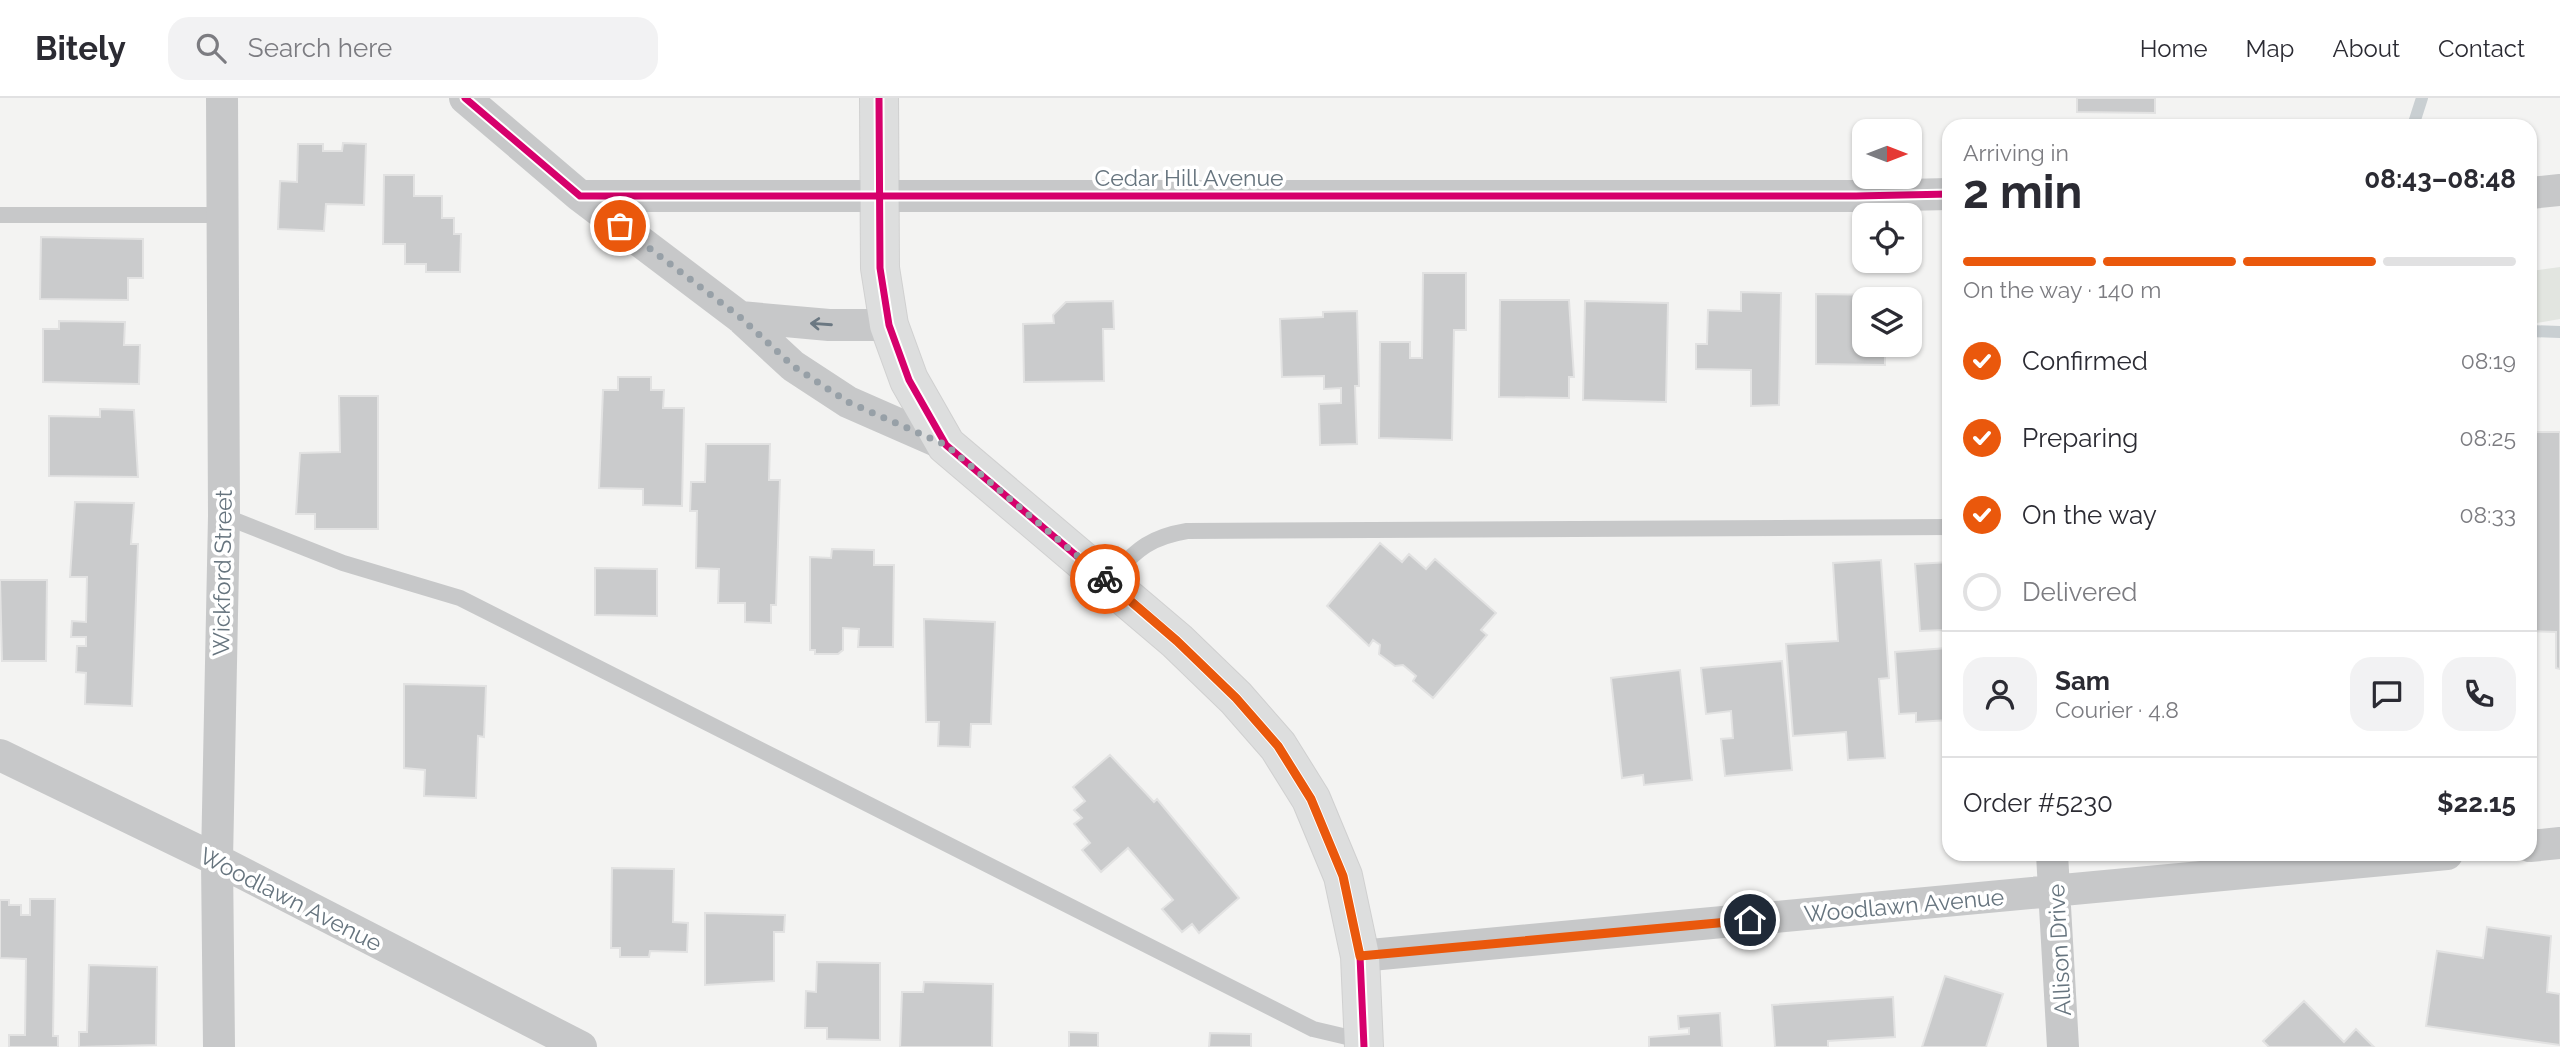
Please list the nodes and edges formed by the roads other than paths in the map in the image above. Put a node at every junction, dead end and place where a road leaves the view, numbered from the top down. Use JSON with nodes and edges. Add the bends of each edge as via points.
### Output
{"nodes":[{"id":1,"x":222,"y":98,"type":"edge"},
{"id":2,"x":465,"y":98,"type":"edge"},
{"id":3,"x":879,"y":98,"type":"edge"},
{"id":4,"x":2560,"y":190,"type":"edge"},
{"id":5,"x":2537,"y":192,"type":"edge"},
{"id":6,"x":1942,"y":194,"type":"edge"},
{"id":7,"x":580,"y":196,"type":"junction"},
{"id":8,"x":879,"y":197,"type":"junction"},
{"id":9,"x":0,"y":215,"type":"edge"},
{"id":10,"x":221,"y":215,"type":"junction"},
{"id":11,"x":740,"y":317,"type":"junction"},
{"id":12,"x":889,"y":325,"type":"junction"},
{"id":13,"x":946,"y":445,"type":"junction"},
{"id":14,"x":224,"y":516,"type":"junction"},
{"id":15,"x":1942,"y":527,"type":"edge"},
{"id":16,"x":1106,"y":581,"type":"junction"},
{"id":17,"x":0,"y":755,"type":"edge"},
{"id":18,"x":2560,"y":843,"type":"edge"},
{"id":19,"x":2537,"y":845,"type":"edge"},
{"id":20,"x":217,"y":860,"type":"junction"},
{"id":21,"x":2053,"y":861,"type":"edge"},
{"id":22,"x":2373,"y":861,"type":"edge"},
{"id":23,"x":2056,"y":891,"type":"junction"},
{"id":24,"x":1360,"y":956,"type":"junction"},
{"id":25,"x":1364,"y":1044,"type":"edge"},
{"id":26,"x":219,"y":1047,"type":"edge"},
{"id":27,"x":581,"y":1047,"type":"edge"},
{"id":28,"x":2064,"y":1047,"type":"edge"}],
"edges":[{"from":1,"to":10,"type":"street","name":"Wickford Street"},
{"from":2,"to":7,"type":"street"},
{"from":3,"to":8,"type":"street"},
{"from":4,"to":5,"type":"street"},
{"from":6,"to":8,"type":"street","name":"Cedar Hill Avenue"},
{"from":7,"to":8,"type":"street","name":"Cedar Hill Avenue"},
{"from":7,"to":11,"type":"street"},
{"from":8,"to":12,"type":"street","via":[[880,268]]},
{"from":9,"to":10,"type":"lane"},
{"from":10,"to":14,"type":"street","name":"Wickford Street"},
{"from":12,"to":11,"type":"street","one_way":true},
{"from":11,"to":13,"type":"street","via":[[793,366],[848,402]]},
{"from":12,"to":13,"type":"street","via":[[909,380]]},
{"from":13,"to":16,"type":"street"},
{"from":14,"to":20,"type":"street","name":"Wickford Street"},
{"from":14,"to":25,"type":"lane","via":[[343,564],[460,598],[1313,1029]]},
{"from":15,"to":16,"type":"lane","via":[[1186,531],[1163,535],[1143,546]]},
{"from":16,"to":24,"type":"street","via":[[1177,641],[1278,746],[1311,799],[1343,876]]},
{"from":17,"to":20,"type":"street","name":"Woodlawn Avenue"},
{"from":18,"to":19,"type":"street"},
{"from":20,"to":26,"type":"street","name":"Wickford Street"},
{"from":20,"to":27,"type":"street","name":"Woodlawn Avenue"},
{"from":21,"to":23,"type":"street","name":"Allison Drive"},
{"from":22,"to":23,"type":"street","name":"Woodlawn Avenue"},
{"from":23,"to":24,"type":"street","name":"Woodlawn Avenue"},
{"from":23,"to":28,"type":"street","name":"Allison Drive"},
{"from":24,"to":25,"type":"street"}]}
